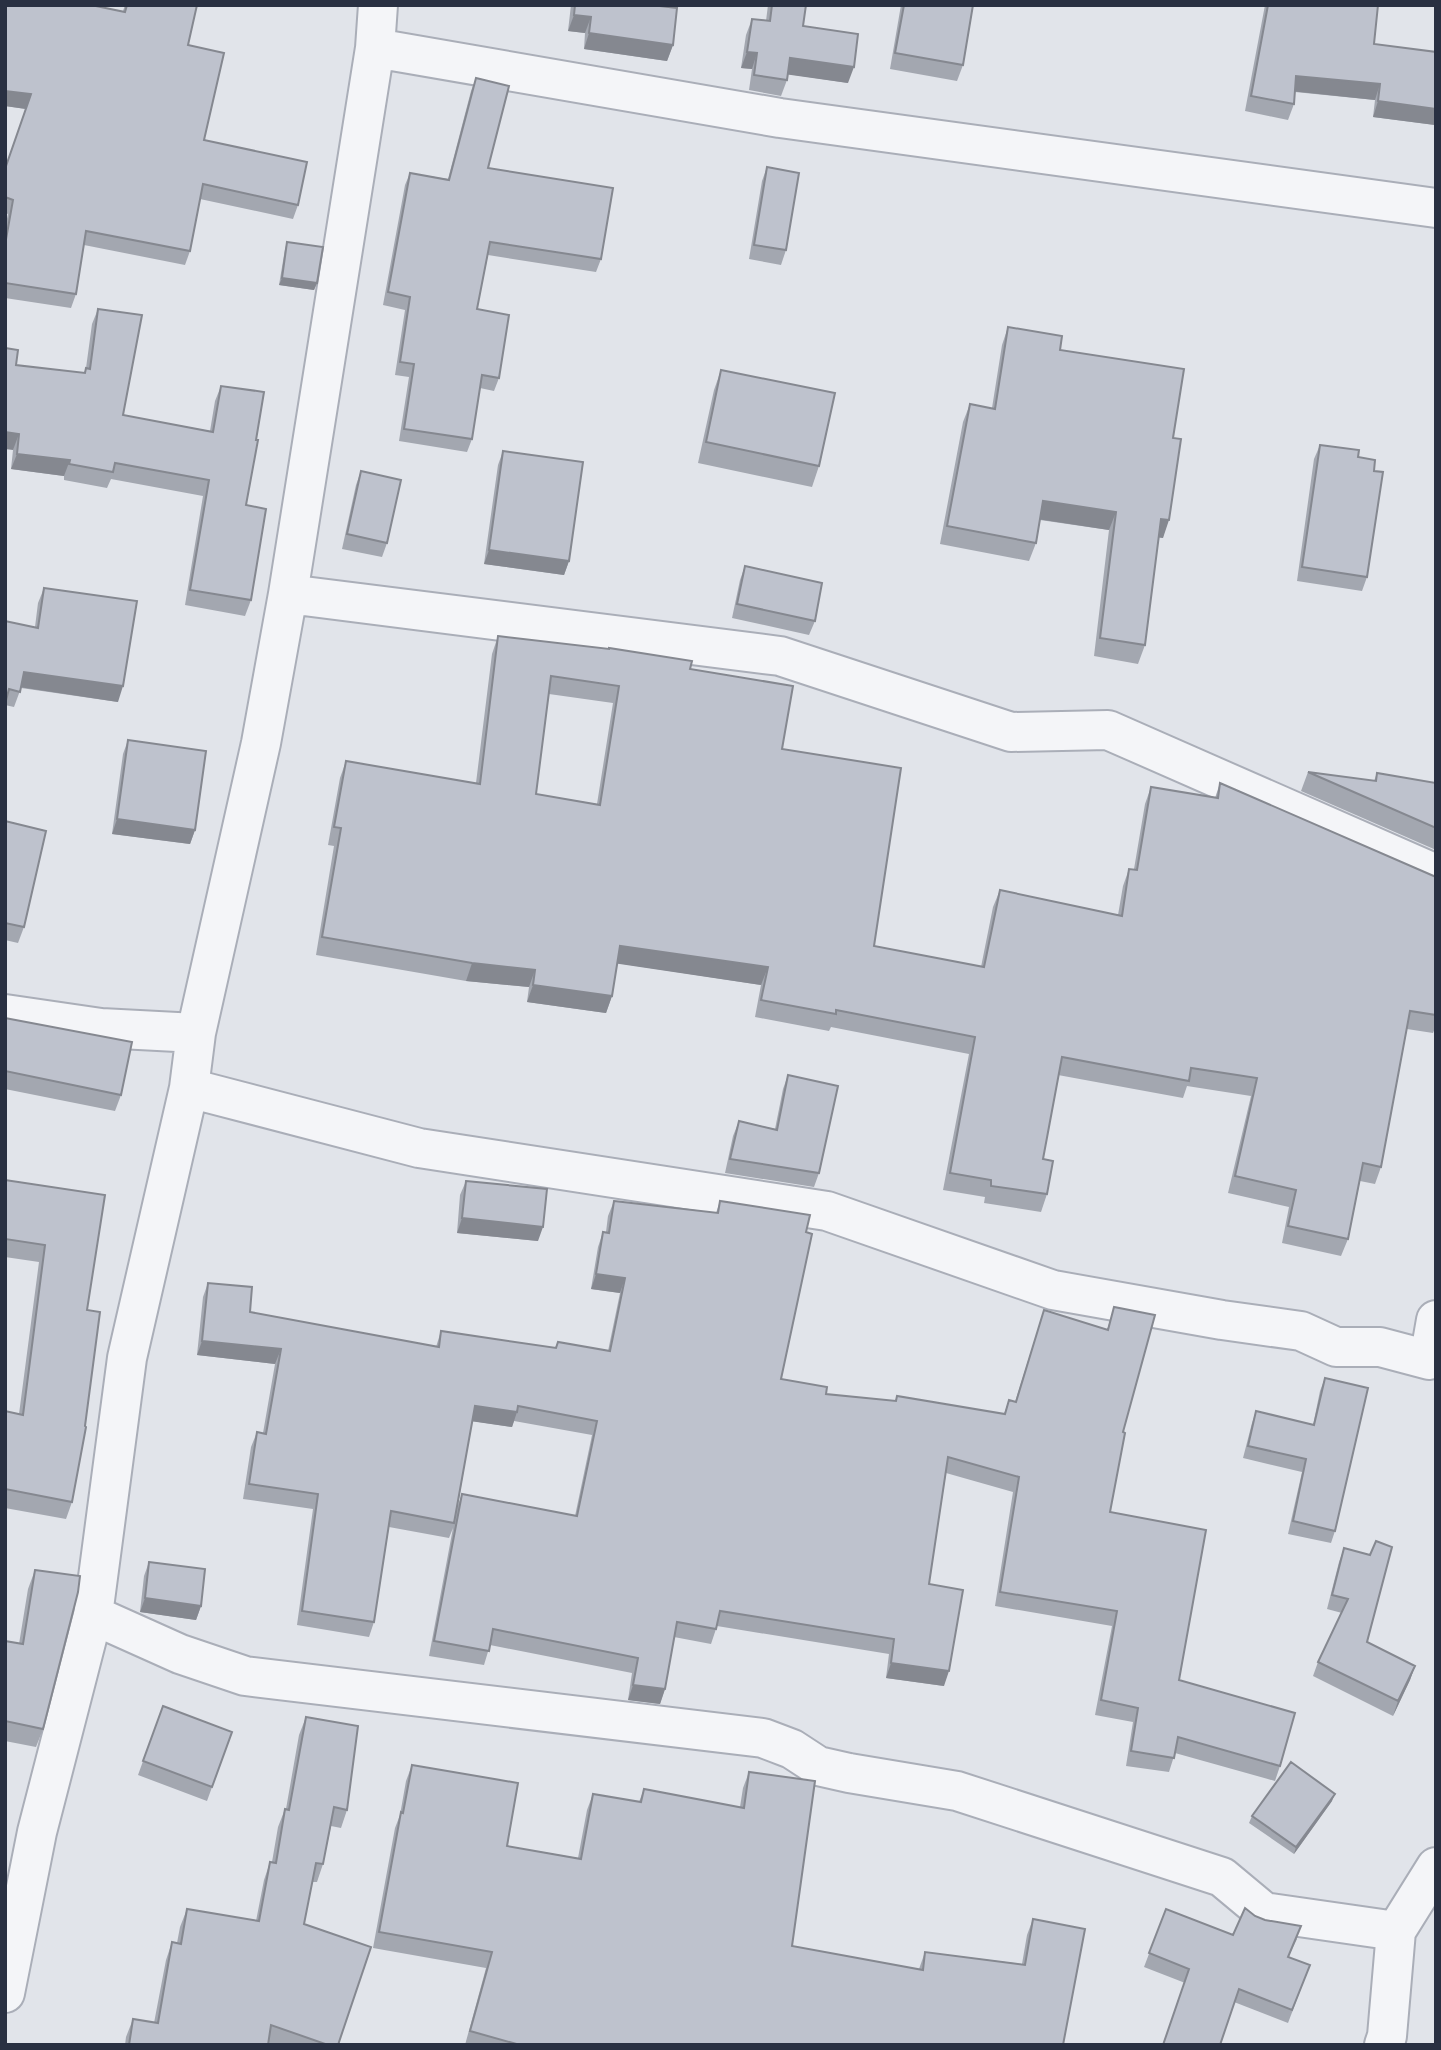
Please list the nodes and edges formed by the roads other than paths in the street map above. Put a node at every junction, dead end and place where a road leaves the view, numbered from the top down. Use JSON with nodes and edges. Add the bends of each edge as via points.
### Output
{"nodes":[{"id":1,"x":378,"y":5,"type":"edge"},
{"id":2,"x":375,"y":47,"type":"junction"},
{"id":3,"x":1436,"y":208,"type":"edge"},
{"id":4,"x":288,"y":594,"type":"junction"},
{"id":5,"x":1436,"y":874,"type":"edge"},
{"id":6,"x":5,"y":1014,"type":"edge"},
{"id":7,"x":196,"y":1033,"type":"junction"},
{"id":8,"x":189,"y":1088,"type":"junction"},
{"id":9,"x":1436,"y":1320,"type":"edge"},
{"id":10,"x":1432,"y":1358,"type":"edge"},
{"id":11,"x":93,"y":1615,"type":"junction"},
{"id":12,"x":1436,"y":1867,"type":"edge"},
{"id":13,"x":1396,"y":1931,"type":"junction"},
{"id":14,"x":5,"y":1993,"type":"edge"},
{"id":15,"x":1384,"y":2045,"type":"edge"}],
"edges":[{"from":1,"to":2,"type":"street"},
{"from":2,"to":3,"type":"street","via":[[780,118]]},
{"from":2,"to":4,"type":"street"},
{"from":4,"to":5,"type":"street","via":[[780,656],[1011,732],[1108,730]]},
{"from":4,"to":7,"type":"street","via":[[261,743]]},
{"from":6,"to":7,"type":"street","via":[[101,1028]]},
{"from":7,"to":8,"type":"street"},
{"from":8,"to":10,"type":"street","via":[[419,1148],[827,1211],[1053,1290],[1301,1331],[1336,1347],[1380,1347]]},
{"from":8,"to":11,"type":"street","via":[[127,1358]]},
{"from":9,"to":10,"type":"street"},
{"from":11,"to":13,"type":"street","via":[[180,1654],[245,1676],[763,1738],[818,1766],[957,1791],[1222,1877],[1264,1912]]},
{"from":11,"to":14,"type":"street","via":[[37,1832]]},
{"from":12,"to":13,"type":"street"},
{"from":13,"to":15,"type":"street"}]}
